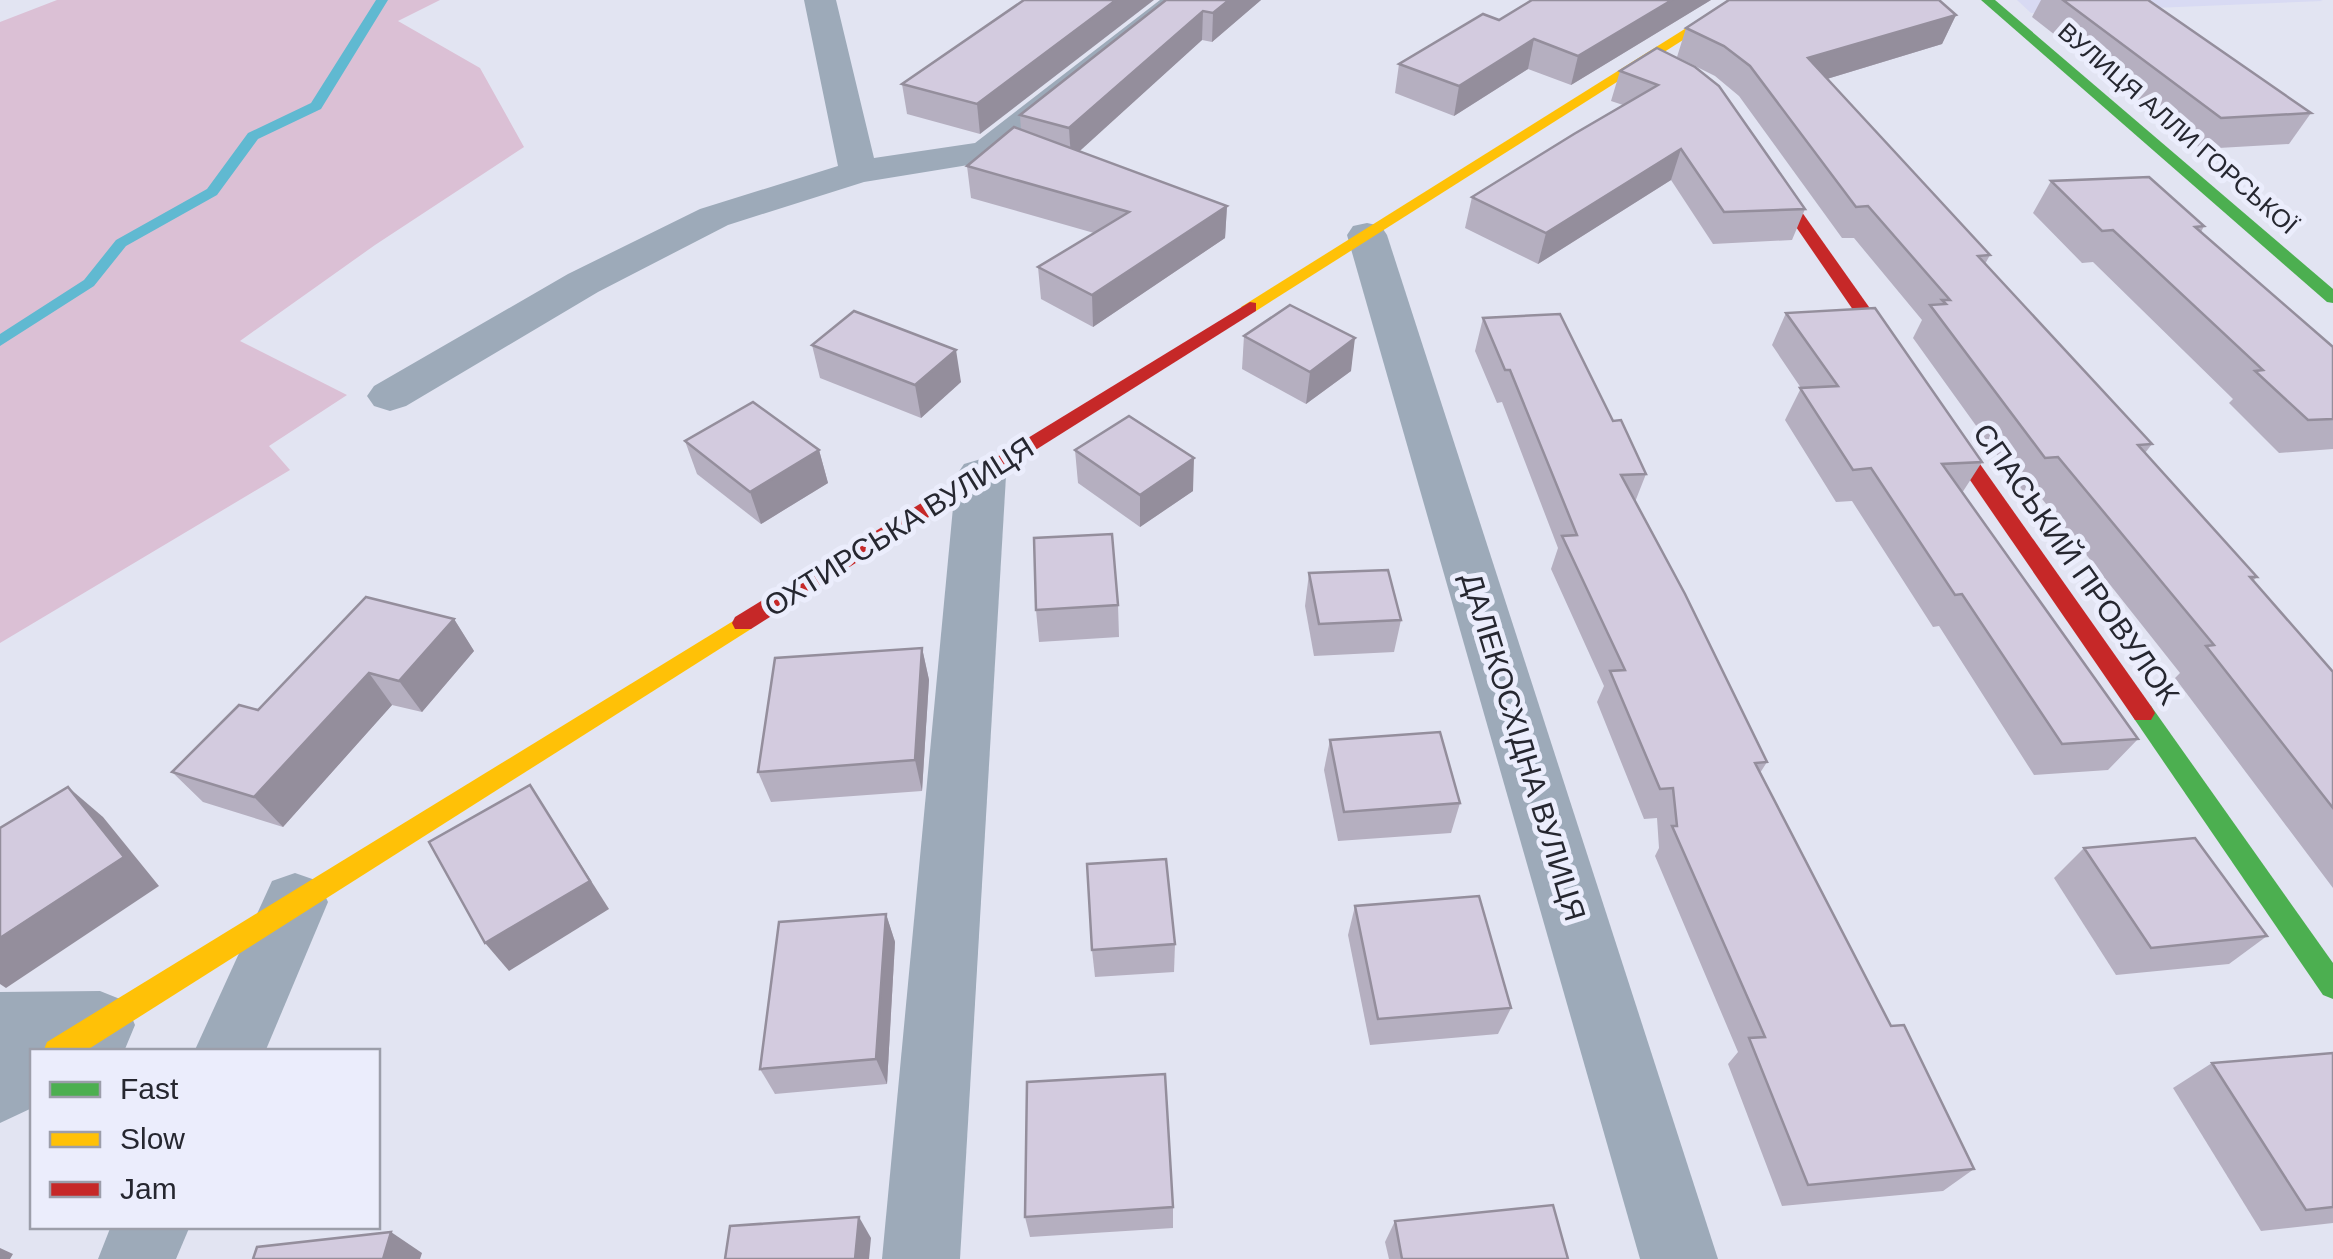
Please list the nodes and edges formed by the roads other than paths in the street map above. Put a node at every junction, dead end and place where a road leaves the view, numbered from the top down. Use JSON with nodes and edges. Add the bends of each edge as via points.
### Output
{"nodes":[{"id":1,"x":820,"y":0,"type":"edge"},
{"id":2,"x":1180,"y":0,"type":"edge"},
{"id":3,"x":1740,"y":0,"type":"edge"},
{"id":4,"x":1986,"y":0,"type":"edge"},
{"id":5,"x":1642,"y":58,"type":"junction"},
{"id":6,"x":1676,"y":74,"type":"edge"},
{"id":7,"x":1741,"y":135,"type":"edge"},
{"id":8,"x":858,"y":172,"type":"junction"},
{"id":9,"x":1367,"y":236,"type":"junction"},
{"id":10,"x":2333,"y":298,"type":"edge"},
{"id":11,"x":390,"y":396,"type":"dead end"},
{"id":12,"x":981,"y":476,"type":"junction"},
{"id":13,"x":295,"y":902,"type":"junction"},
{"id":14,"x":2333,"y":986,"type":"edge"},
{"id":15,"x":0,"y":1026,"type":"edge"},
{"id":16,"x":78,"y":1038,"type":"edge"},
{"id":17,"x":230,"y":1049,"type":"edge"},
{"id":18,"x":30,"y":1068,"type":"edge"},
{"id":19,"x":0,"y":1087,"type":"edge"},
{"id":20,"x":151,"y":1229,"type":"edge"},
{"id":21,"x":137,"y":1259,"type":"edge"},
{"id":22,"x":921,"y":1259,"type":"edge"},
{"id":23,"x":1678,"y":1259,"type":"edge"}],
"edges":[{"from":1,"to":8,"type":"street"},
{"from":2,"to":8,"type":"street","via":[[986,152]]},
{"from":3,"to":5,"type":"street","name":"ОХТИРСЬКА ВУЛИЦЯ"},
{"from":4,"to":10,"type":"street","name":"ВУЛИЦЯ АЛЛИ ГОРСЬКОЇ"},
{"from":5,"to":6,"type":"street"},
{"from":5,"to":9,"type":"street","name":"ОХТИРСЬКА ВУЛИЦЯ"},
{"from":7,"to":14,"type":"street","name":"СПАСЬКИЙ ПРОВУЛОК"},
{"from":8,"to":11,"type":"street","via":[[714,216],[583,283]]},
{"from":9,"to":12,"type":"street","name":"ОХТИРСЬКА ВУЛИЦЯ"},
{"from":9,"to":23,"type":"street","name":"ДАЛЕКОСХІДНА ВУЛИЦЯ"},
{"from":12,"to":13,"type":"street","name":"ОХТИРСЬКА ВУЛИЦЯ"},
{"from":12,"to":22,"type":"street"},
{"from":13,"to":16,"type":"street","name":"ОХТИРСЬКА ВУЛИЦЯ"},
{"from":13,"to":17,"type":"street"},
{"from":15,"to":16,"type":"street"},
{"from":18,"to":19,"type":"street"},
{"from":20,"to":21,"type":"street"}]}
